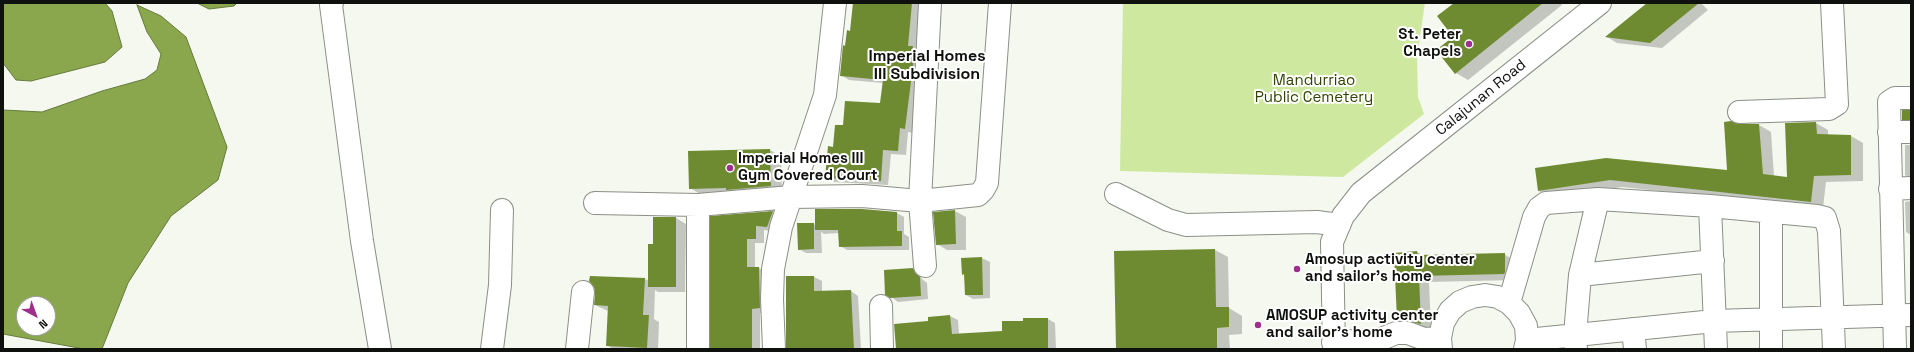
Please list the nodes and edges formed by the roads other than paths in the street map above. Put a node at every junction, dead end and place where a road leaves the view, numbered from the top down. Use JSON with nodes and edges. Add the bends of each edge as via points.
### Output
{"nodes":[{"id":1,"x":835,"y":3,"type":"edge"},
{"id":2,"x":930,"y":3,"type":"edge"},
{"id":3,"x":1000,"y":3,"type":"edge"},
{"id":4,"x":1832,"y":3,"type":"edge"},
{"id":5,"x":331,"y":4,"type":"edge"},
{"id":6,"x":1593,"y":6,"type":"edge"},
{"id":7,"x":1911,"y":98,"type":"edge"},
{"id":8,"x":1739,"y":112,"type":"dead end"},
{"id":9,"x":1889,"y":132,"type":"junction"},
{"id":10,"x":1911,"y":132,"type":"edge"},
{"id":11,"x":1901,"y":189,"type":"edge"},
{"id":12,"x":1116,"y":194,"type":"dead end"},
{"id":13,"x":791,"y":197,"type":"junction"},
{"id":14,"x":1598,"y":200,"type":"junction"},
{"id":15,"x":920,"y":201,"type":"junction"},
{"id":16,"x":595,"y":203,"type":"dead end"},
{"id":17,"x":698,"y":206,"type":"junction"},
{"id":18,"x":1710,"y":206,"type":"junction"},
{"id":19,"x":502,"y":210,"type":"dead end"},
{"id":20,"x":1771,"y":212,"type":"junction"},
{"id":21,"x":1339,"y":225,"type":"junction"},
{"id":22,"x":1901,"y":247,"type":"edge"},
{"id":23,"x":1713,"y":261,"type":"junction"},
{"id":24,"x":926,"y":266,"type":"dead end"},
{"id":25,"x":1580,"y":275,"type":"junction"},
{"id":26,"x":582,"y":292,"type":"dead end"},
{"id":27,"x":1509,"y":304,"type":"junction"},
{"id":28,"x":881,"y":306,"type":"dead end"},
{"id":29,"x":1902,"y":315,"type":"edge"},
{"id":30,"x":1832,"y":318,"type":"junction"},
{"id":31,"x":1770,"y":319,"type":"junction"},
{"id":32,"x":1714,"y":321,"type":"junction"},
{"id":33,"x":1634,"y":339,"type":"edge"},
{"id":34,"x":1575,"y":342,"type":"edge"},
{"id":35,"x":1428,"y":344,"type":"edge"},
{"id":36,"x":1386,"y":345,"type":"edge"},
{"id":37,"x":1526,"y":345,"type":"edge"},
{"id":38,"x":1333,"y":346,"type":"edge"},
{"id":39,"x":380,"y":349,"type":"edge"},
{"id":40,"x":492,"y":349,"type":"edge"},
{"id":41,"x":577,"y":349,"type":"edge"},
{"id":42,"x":698,"y":349,"type":"edge"},
{"id":43,"x":774,"y":349,"type":"edge"},
{"id":44,"x":882,"y":349,"type":"edge"},
{"id":45,"x":1716,"y":349,"type":"edge"},
{"id":46,"x":1771,"y":349,"type":"edge"},
{"id":47,"x":1834,"y":349,"type":"edge"},
{"id":48,"x":1895,"y":349,"type":"edge"}],
"edges":[{"from":1,"to":13,"type":"street","via":[[825,95]]},
{"from":2,"to":15,"type":"street"},
{"from":3,"to":15,"type":"street","via":[[987,183],[978,195]]},
{"from":4,"to":8,"type":"street","via":[[1837,104],[1830,109]]},
{"from":5,"to":39,"type":"street","via":[[362,240]]},
{"from":6,"to":21,"type":"street","name":"Calajunan Road","via":[[1361,193]]},
{"from":7,"to":9,"type":"street","via":[[1895,98],[1889,102]]},
{"from":9,"to":10,"type":"street"},
{"from":9,"to":11,"type":"street"},
{"from":11,"to":22,"type":"street"},
{"from":12,"to":21,"type":"street","via":[[1168,220],[1186,225],[1317,222]]},
{"from":13,"to":15,"type":"street","via":[[862,196]]},
{"from":13,"to":17,"type":"street"},
{"from":13,"to":43,"type":"street","via":[[781,227],[773,269]]},
{"from":14,"to":18,"type":"street"},
{"from":14,"to":25,"type":"street"},
{"from":14,"to":27,"type":"street","via":[[1546,203],[1539,208],[1534,217]]},
{"from":15,"to":24,"type":"street"},
{"from":16,"to":17,"type":"street"},
{"from":17,"to":42,"type":"street"},
{"from":18,"to":20,"type":"street"},
{"from":18,"to":23,"type":"street"},
{"from":19,"to":40,"type":"street","via":[[500,285]]},
{"from":20,"to":30,"type":"street","via":[[1817,216],[1825,218],[1828,222]]},
{"from":20,"to":31,"type":"street"},
{"from":21,"to":38,"type":"street","name":"Calajunan Road","via":[[1332,242]]},
{"from":22,"to":29,"type":"street"},
{"from":23,"to":25,"type":"street"},
{"from":23,"to":32,"type":"street"},
{"from":25,"to":34,"type":"street"},
{"from":26,"to":41,"type":"street"},
{"from":27,"to":35,"type":"street","via":[[1498,297],[1485,295],[1460,302],[1450,311]]},
{"from":27,"to":37,"type":"street","via":[[1519,313],[1526,326]]},
{"from":28,"to":44,"type":"street"},
{"from":29,"to":30,"type":"street"},
{"from":29,"to":48,"type":"street"},
{"from":30,"to":31,"type":"street"},
{"from":30,"to":47,"type":"street"},
{"from":31,"to":32,"type":"street"},
{"from":31,"to":46,"type":"street"},
{"from":32,"to":33,"type":"street"},
{"from":32,"to":45,"type":"street"},
{"from":33,"to":34,"type":"street"},
{"from":34,"to":37,"type":"street"},
{"from":35,"to":36,"type":"street","via":[[1408,333],[1396,333]]},
{"from":36,"to":38,"type":"street"}]}
